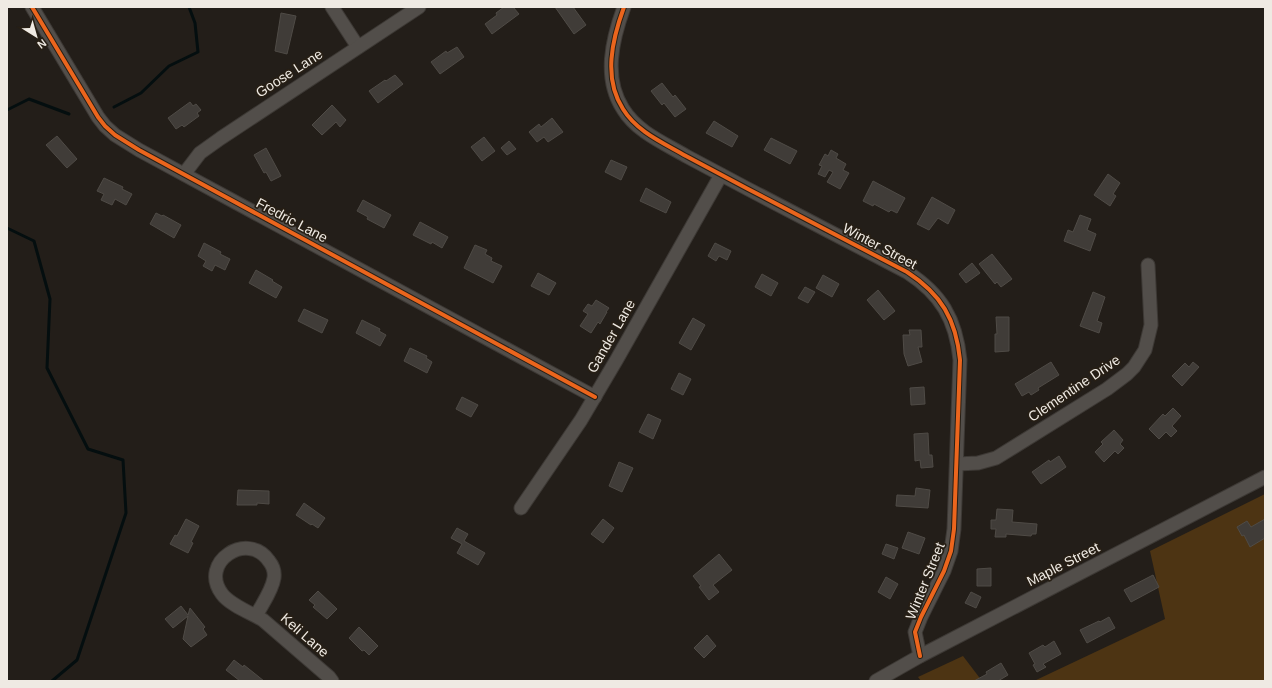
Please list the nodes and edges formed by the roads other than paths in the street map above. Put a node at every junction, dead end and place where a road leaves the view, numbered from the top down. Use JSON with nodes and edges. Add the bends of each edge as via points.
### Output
{"nodes":[{"id":1,"x":32,"y":7,"type":"edge"},
{"id":2,"x":332,"y":7,"type":"edge"},
{"id":3,"x":419,"y":7,"type":"edge"},
{"id":4,"x":624,"y":7,"type":"edge"},
{"id":5,"x":358,"y":47,"type":"junction"},
{"id":6,"x":184,"y":174,"type":"junction"},
{"id":7,"x":721,"y":175,"type":"junction"},
{"id":8,"x":1148,"y":265,"type":"dead end"},
{"id":9,"x":595,"y":397,"type":"junction"},
{"id":10,"x":957,"y":464,"type":"junction"},
{"id":11,"x":1265,"y":477,"type":"edge"},
{"id":12,"x":521,"y":508,"type":"dead end"},
{"id":13,"x":256,"y":616,"type":"junction"},
{"id":14,"x":920,"y":656,"type":"junction"},
{"id":15,"x":891,"y":677,"type":"edge"},
{"id":16,"x":332,"y":681,"type":"edge"},
{"id":17,"x":876,"y":681,"type":"edge"}],
"edges":[{"from":1,"to":6,"type":"street","name":"Fredric Lane","via":[[105,126],[127,143]]},
{"from":2,"to":5,"type":"street"},
{"from":3,"to":5,"type":"street","name":"Goose Lane"},
{"from":4,"to":7,"type":"street","name":"Winter Street","via":[[611,64],[612,83],[623,110],[653,138]]},
{"from":5,"to":6,"type":"street","name":"Goose Lane","via":[[200,153]]},
{"from":6,"to":9,"type":"street","name":"Fredric Lane"},
{"from":7,"to":9,"type":"street","name":"Gander Lane"},
{"from":7,"to":10,"type":"street","name":"Winter Street","via":[[907,272],[934,293],[952,322],[960,360]]},
{"from":8,"to":10,"type":"street","name":"Clementine Drive","via":[[1150,333],[1145,350],[1131,370],[1107,389],[996,458],[978,463]]},
{"from":9,"to":12,"type":"street","name":"Gander Lane"},
{"from":10,"to":14,"type":"street","name":"Winter Street","via":[[953,540],[944,572],[915,632]]},
{"from":11,"to":14,"type":"street","name":"Maple Street"},
{"from":13,"to":13,"type":"street","name":"Keli Lane","via":[[236,605],[223,595],[218,587],[216,577],[221,561],[228,553],[240,548],[260,552],[273,567],[272,589]]},
{"from":13,"to":16,"type":"street","name":"Keli Lane"},
{"from":14,"to":15,"type":"street","name":"Maple Street"},
{"from":15,"to":17,"type":"street","name":"Maple Street"}]}
